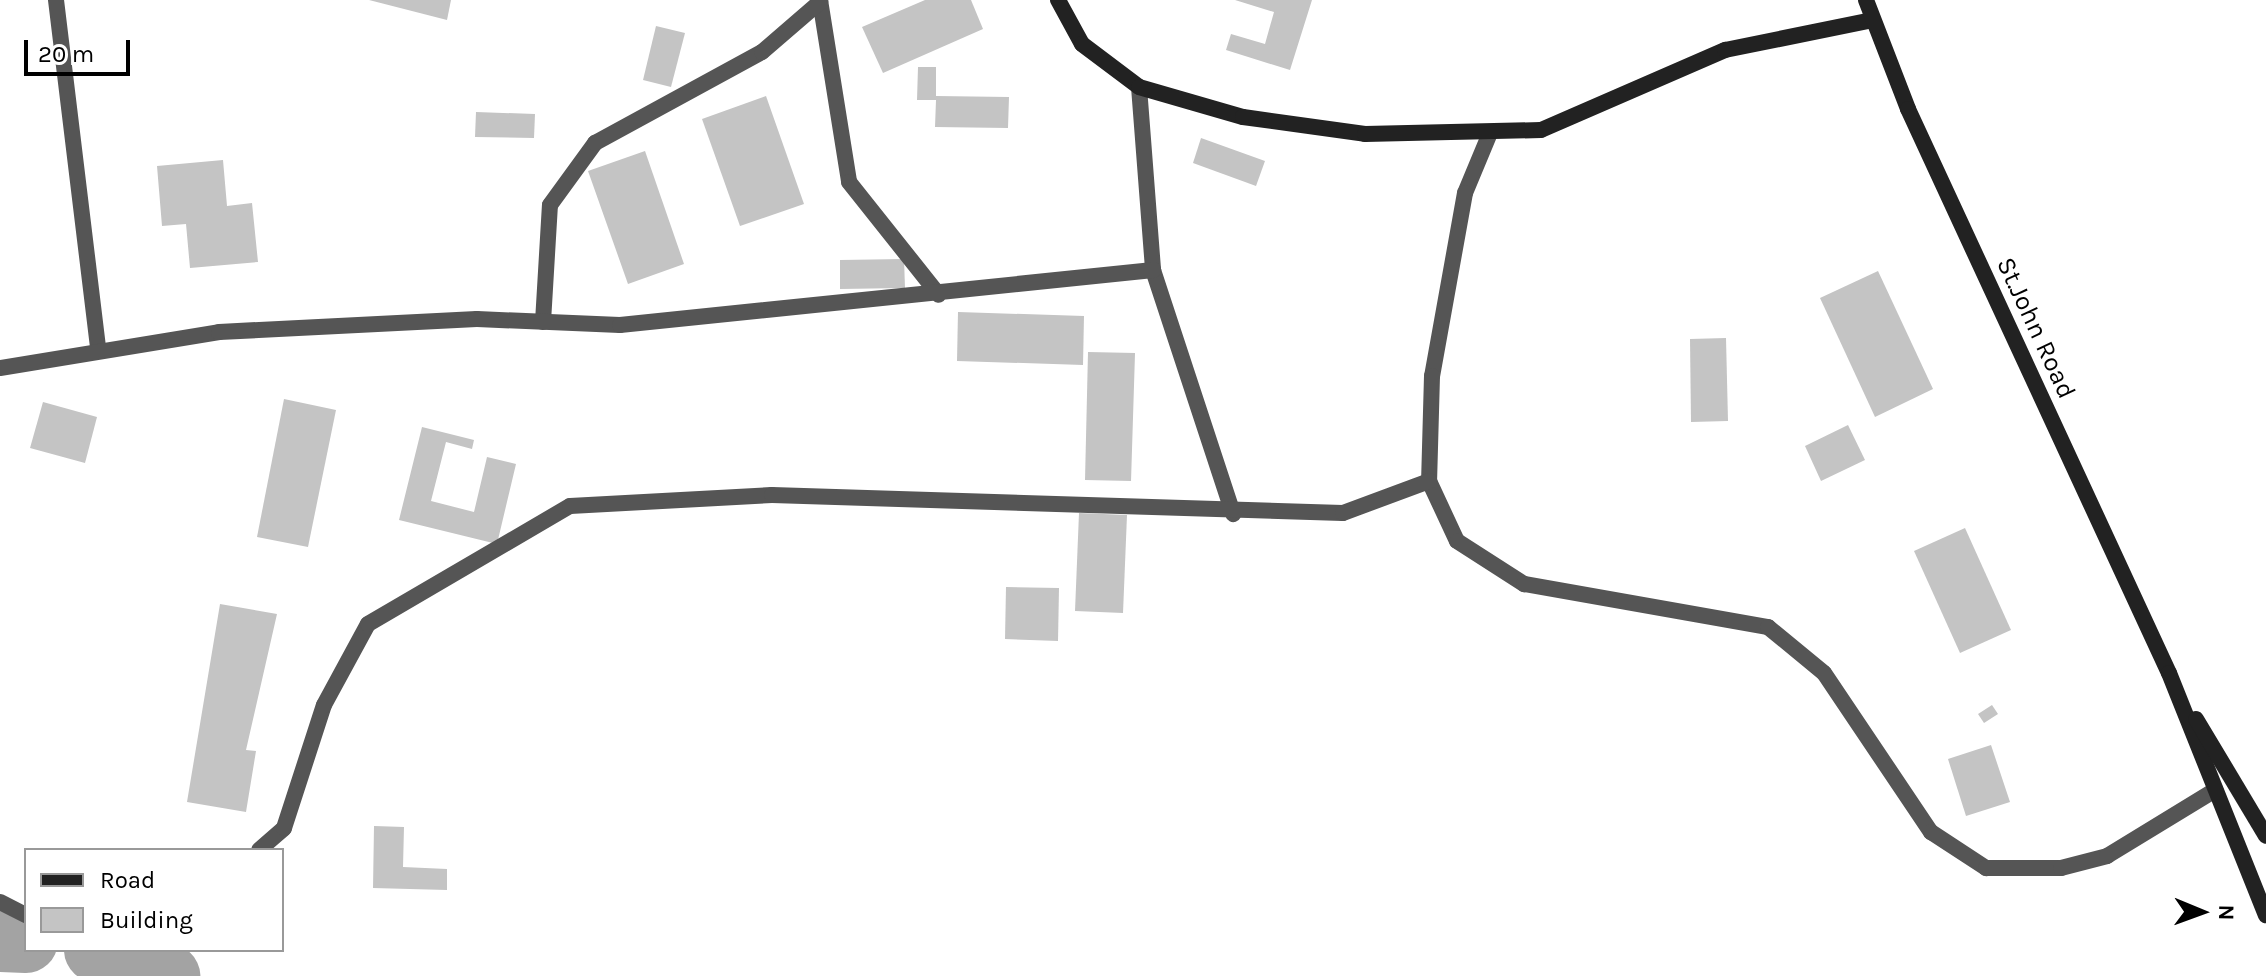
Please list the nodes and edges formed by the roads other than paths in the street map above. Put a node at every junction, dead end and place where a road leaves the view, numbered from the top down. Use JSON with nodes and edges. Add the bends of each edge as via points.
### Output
{"nodes":[{"id":1,"x":56,"y":0,"type":"edge"},
{"id":2,"x":1058,"y":0,"type":"edge"},
{"id":3,"x":1866,"y":0,"type":"edge"},
{"id":4,"x":820,"y":1,"type":"edge"},
{"id":5,"x":1872,"y":20,"type":"junction"},
{"id":6,"x":1139,"y":87,"type":"junction"},
{"id":7,"x":1490,"y":133,"type":"junction"},
{"id":8,"x":1153,"y":270,"type":"junction"},
{"id":9,"x":939,"y":295,"type":"junction"},
{"id":10,"x":543,"y":322,"type":"junction"},
{"id":11,"x":98,"y":347,"type":"junction"},
{"id":12,"x":0,"y":368,"type":"edge"},
{"id":13,"x":1429,"y":481,"type":"junction"},
{"id":14,"x":1233,"y":514,"type":"junction"},
{"id":15,"x":2169,"y":673,"type":"junction"},
{"id":16,"x":2215,"y":790,"type":"junction"},
{"id":17,"x":2266,"y":836,"type":"edge"},
{"id":18,"x":261,"y":848,"type":"edge"},
{"id":19,"x":0,"y":902,"type":"edge"},
{"id":20,"x":2264,"y":910,"type":"edge"},
{"id":21,"x":24,"y":914,"type":"edge"}],
"edges":[{"from":1,"to":11,"type":"street"},
{"from":2,"to":6,"type":"street","via":[[1082,44]]},
{"from":3,"to":5,"type":"street","name":"St.John Road"},
{"from":4,"to":9,"type":"street","via":[[849,182]]},
{"from":4,"to":10,"type":"street","via":[[762,52],[595,143],[550,205]]},
{"from":5,"to":7,"type":"street","via":[[1725,50],[1560,125]]},
{"from":5,"to":15,"type":"street","name":"St.John Road"},
{"from":6,"to":7,"type":"street","via":[[1292,126]]},
{"from":6,"to":8,"type":"street"},
{"from":7,"to":13,"type":"street","via":[[1465,193],[1449,272],[1432,376]]},
{"from":8,"to":9,"type":"street"},
{"from":8,"to":14,"type":"street"},
{"from":9,"to":10,"type":"street","via":[[752,306],[620,325]]},
{"from":10,"to":11,"type":"street","via":[[354,323]]},
{"from":11,"to":12,"type":"street"},
{"from":13,"to":14,"type":"street","via":[[1343,513]]},
{"from":13,"to":16,"type":"street","via":[[1457,541],[1524,584],[1725,615],[1795,643],[1824,673],[1931,832],[1986,868],[2061,868],[2107,856]]},
{"from":14,"to":18,"type":"street","via":[[772,495],[570,506],[524,527],[368,624],[324,705],[284,828]]},
{"from":15,"to":16,"type":"street"},
{"from":15,"to":17,"type":"street"},
{"from":16,"to":20,"type":"street"},
{"from":19,"to":21,"type":"street"}]}
